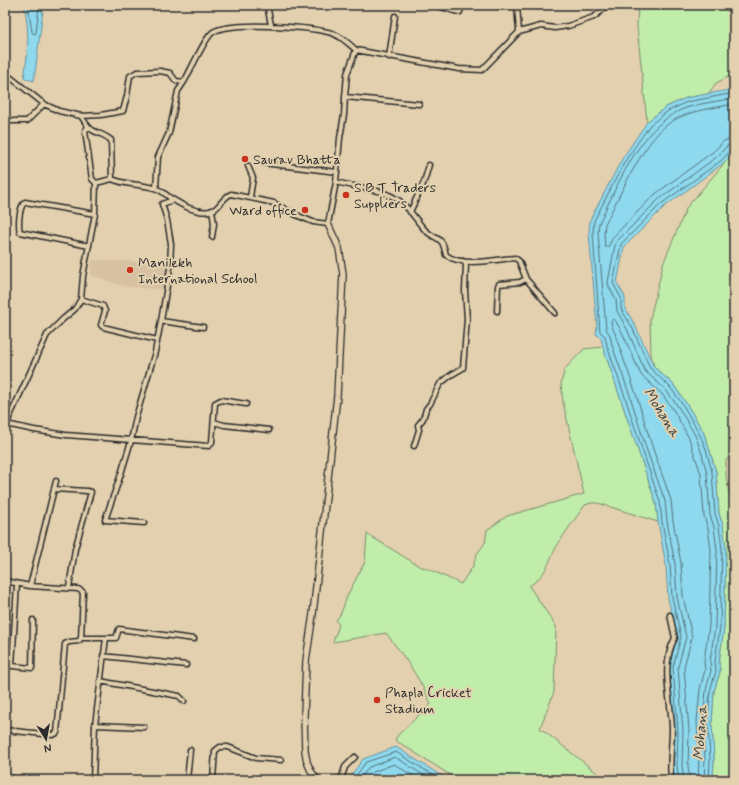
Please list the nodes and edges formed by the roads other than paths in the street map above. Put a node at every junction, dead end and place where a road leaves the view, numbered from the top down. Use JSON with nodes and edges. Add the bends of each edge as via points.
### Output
{"nodes":[{"id":1,"x":266,"y":5,"type":"edge"},
{"id":2,"x":462,"y":5,"type":"edge"},
{"id":3,"x":517,"y":5,"type":"edge"},
{"id":4,"x":607,"y":5,"type":"edge"},
{"id":5,"x":438,"y":6,"type":"dead end"},
{"id":6,"x":395,"y":16,"type":"dead end"},
{"id":7,"x":271,"y":26,"type":"junction"},
{"id":8,"x":519,"y":32,"type":"junction"},
{"id":9,"x":356,"y":50,"type":"junction"},
{"id":10,"x":389,"y":57,"type":"junction"},
{"id":11,"x":5,"y":73,"type":"edge"},
{"id":12,"x":184,"y":82,"type":"junction"},
{"id":13,"x":345,"y":97,"type":"junction"},
{"id":14,"x":44,"y":104,"type":"junction"},
{"id":15,"x":419,"y":104,"type":"dead end"},
{"id":16,"x":81,"y":116,"type":"junction"},
{"id":17,"x":5,"y":121,"type":"edge"},
{"id":18,"x":88,"y":126,"type":"junction"},
{"id":19,"x":263,"y":163,"type":"dead end"},
{"id":20,"x":429,"y":165,"type":"dead end"},
{"id":21,"x":248,"y":166,"type":"dead end"},
{"id":22,"x":337,"y":172,"type":"junction"},
{"id":23,"x":112,"y":179,"type":"junction"},
{"id":24,"x":336,"y":182,"type":"junction"},
{"id":25,"x":96,"y":183,"type":"junction"},
{"id":26,"x":156,"y":188,"type":"junction"},
{"id":27,"x":250,"y":197,"type":"junction"},
{"id":28,"x":173,"y":200,"type":"junction"},
{"id":29,"x":212,"y":210,"type":"junction"},
{"id":30,"x":410,"y":212,"type":"junction"},
{"id":31,"x":95,"y":214,"type":"junction"},
{"id":32,"x":328,"y":224,"type":"junction"},
{"id":33,"x":212,"y":237,"type":"dead end"},
{"id":34,"x":89,"y":246,"type":"junction"},
{"id":35,"x":463,"y":261,"type":"junction"},
{"id":36,"x":526,"y":279,"type":"junction"},
{"id":37,"x":81,"y":299,"type":"junction"},
{"id":38,"x":497,"y":311,"type":"dead end"},
{"id":39,"x":555,"y":313,"type":"dead end"},
{"id":40,"x":161,"y":321,"type":"junction"},
{"id":41,"x":203,"y":327,"type":"dead end"},
{"id":42,"x":157,"y":340,"type":"junction"},
{"id":43,"x":246,"y":404,"type":"dead end"},
{"id":44,"x":214,"y":422,"type":"junction"},
{"id":45,"x":6,"y":426,"type":"edge"},
{"id":46,"x":269,"y":430,"type":"dead end"},
{"id":47,"x":131,"y":441,"type":"junction"},
{"id":48,"x":414,"y":446,"type":"dead end"},
{"id":49,"x":56,"y":481,"type":"dead end"},
{"id":50,"x":54,"y":489,"type":"junction"},
{"id":51,"x":144,"y":523,"type":"dead end"},
{"id":52,"x":5,"y":581,"type":"edge"},
{"id":53,"x":17,"y":584,"type":"junction"},
{"id":54,"x":30,"y":586,"type":"junction"},
{"id":55,"x":69,"y":588,"type":"junction"},
{"id":56,"x":670,"y":615,"type":"dead end"},
{"id":57,"x":33,"y":620,"type":"dead end"},
{"id":58,"x":81,"y":638,"type":"junction"},
{"id":59,"x":106,"y":638,"type":"junction"},
{"id":60,"x":194,"y":639,"type":"dead end"},
{"id":61,"x":104,"y":656,"type":"junction"},
{"id":62,"x":186,"y":665,"type":"dead end"},
{"id":63,"x":100,"y":681,"type":"junction"},
{"id":64,"x":184,"y":700,"type":"dead end"},
{"id":65,"x":95,"y":725,"type":"junction"},
{"id":66,"x":144,"y":727,"type":"dead end"},
{"id":67,"x":5,"y":730,"type":"edge"},
{"id":68,"x":190,"y":750,"type":"dead end"},
{"id":69,"x":355,"y":756,"type":"dead end"},
{"id":70,"x":281,"y":760,"type":"dead end"},
{"id":71,"x":10,"y":780,"type":"edge"},
{"id":72,"x":32,"y":780,"type":"edge"},
{"id":73,"x":93,"y":780,"type":"edge"},
{"id":74,"x":187,"y":780,"type":"edge"},
{"id":75,"x":212,"y":780,"type":"edge"},
{"id":76,"x":317,"y":780,"type":"edge"},
{"id":77,"x":341,"y":780,"type":"edge"},
{"id":78,"x":671,"y":780,"type":"edge"}],
"edges":[{"from":1,"to":7,"type":"street"},
{"from":2,"to":5,"type":"street","via":[[460,12]]},
{"from":3,"to":8,"type":"street"},
{"from":4,"to":8,"type":"street","via":[[594,17],[568,26],[541,26]]},
{"from":6,"to":10,"type":"street"},
{"from":7,"to":9,"type":"street","via":[[329,32],[344,39]]},
{"from":7,"to":12,"type":"street","via":[[223,27],[212,33]]},
{"from":8,"to":10,"type":"street","via":[[482,70],[459,69]]},
{"from":9,"to":10,"type":"street"},
{"from":9,"to":13,"type":"street","via":[[348,74]]},
{"from":11,"to":14,"type":"street"},
{"from":12,"to":16,"type":"street","via":[[176,81],[170,73],[137,72],[130,76],[124,111]]},
{"from":12,"to":26,"type":"street","via":[[178,91],[169,133],[158,158]]},
{"from":13,"to":15,"type":"street"},
{"from":13,"to":22,"type":"street"},
{"from":14,"to":16,"type":"street","via":[[58,111]]},
{"from":14,"to":17,"type":"street","via":[[27,122]]},
{"from":16,"to":18,"type":"street"},
{"from":18,"to":23,"type":"street","via":[[111,140]]},
{"from":18,"to":25,"type":"street","via":[[85,131],[92,179]]},
{"from":19,"to":22,"type":"street"},
{"from":20,"to":30,"type":"street"},
{"from":21,"to":27,"type":"street","via":[[253,178]]},
{"from":22,"to":24,"type":"street"},
{"from":23,"to":25,"type":"street"},
{"from":23,"to":26,"type":"street","via":[[120,183]]},
{"from":24,"to":30,"type":"street","via":[[384,194],[401,202]]},
{"from":24,"to":32,"type":"street"},
{"from":25,"to":31,"type":"street"},
{"from":26,"to":28,"type":"street"},
{"from":27,"to":29,"type":"street","via":[[231,194],[224,197],[220,205]]},
{"from":27,"to":32,"type":"street","via":[[274,203],[313,222]]},
{"from":28,"to":29,"type":"street","via":[[200,211]]},
{"from":28,"to":40,"type":"street","via":[[162,204],[171,244],[170,268]]},
{"from":29,"to":33,"type":"street"},
{"from":30,"to":35,"type":"street","via":[[430,235],[441,239],[446,255],[453,260]]},
{"from":31,"to":34,"type":"street"},
{"from":31,"to":34,"type":"street","via":[[25,202],[21,206],[20,232]]},
{"from":32,"to":76,"type":"main road","via":[[339,248],[343,274],[337,396],[306,661],[305,751],[311,772]]},
{"from":34,"to":37,"type":"street"},
{"from":35,"to":36,"type":"street","via":[[515,258],[519,261]]},
{"from":35,"to":48,"type":"street","via":[[466,264],[467,319],[463,368],[440,384],[418,425]]},
{"from":36,"to":38,"type":"street","via":[[499,284]]},
{"from":36,"to":39,"type":"street"},
{"from":37,"to":42,"type":"street","via":[[104,306],[101,325],[103,327]]},
{"from":37,"to":45,"type":"street","via":[[47,335]]},
{"from":40,"to":41,"type":"street"},
{"from":40,"to":42,"type":"street"},
{"from":42,"to":47,"type":"street"},
{"from":43,"to":44,"type":"street","via":[[220,400],[215,403]]},
{"from":44,"to":46,"type":"street"},
{"from":44,"to":47,"type":"street","via":[[212,442],[209,446]]},
{"from":45,"to":47,"type":"street"},
{"from":47,"to":51,"type":"street","via":[[105,520]]},
{"from":49,"to":50,"type":"street"},
{"from":50,"to":54,"type":"street"},
{"from":50,"to":55,"type":"street","via":[[92,492],[75,549]]},
{"from":52,"to":53,"type":"street"},
{"from":53,"to":54,"type":"street"},
{"from":53,"to":57,"type":"street","via":[[12,666],[32,668]]},
{"from":54,"to":55,"type":"street"},
{"from":55,"to":58,"type":"street","via":[[83,592]]},
{"from":56,"to":78,"type":"street","via":[[675,638],[667,661],[672,728]]},
{"from":58,"to":59,"type":"street"},
{"from":58,"to":67,"type":"street","via":[[80,641],[65,644],[57,733],[53,735]]},
{"from":59,"to":60,"type":"street","via":[[116,638],[119,629]]},
{"from":59,"to":61,"type":"street"},
{"from":61,"to":62,"type":"street"},
{"from":61,"to":63,"type":"street"},
{"from":63,"to":64,"type":"street","via":[[179,696]]},
{"from":63,"to":65,"type":"street"},
{"from":65,"to":66,"type":"street"},
{"from":65,"to":73,"type":"street"},
{"from":68,"to":74,"type":"street"},
{"from":69,"to":77,"type":"street","via":[[345,767]]},
{"from":70,"to":75,"type":"street","via":[[256,758],[220,747],[215,751]]},
{"from":71,"to":72,"type":"street"}]}
